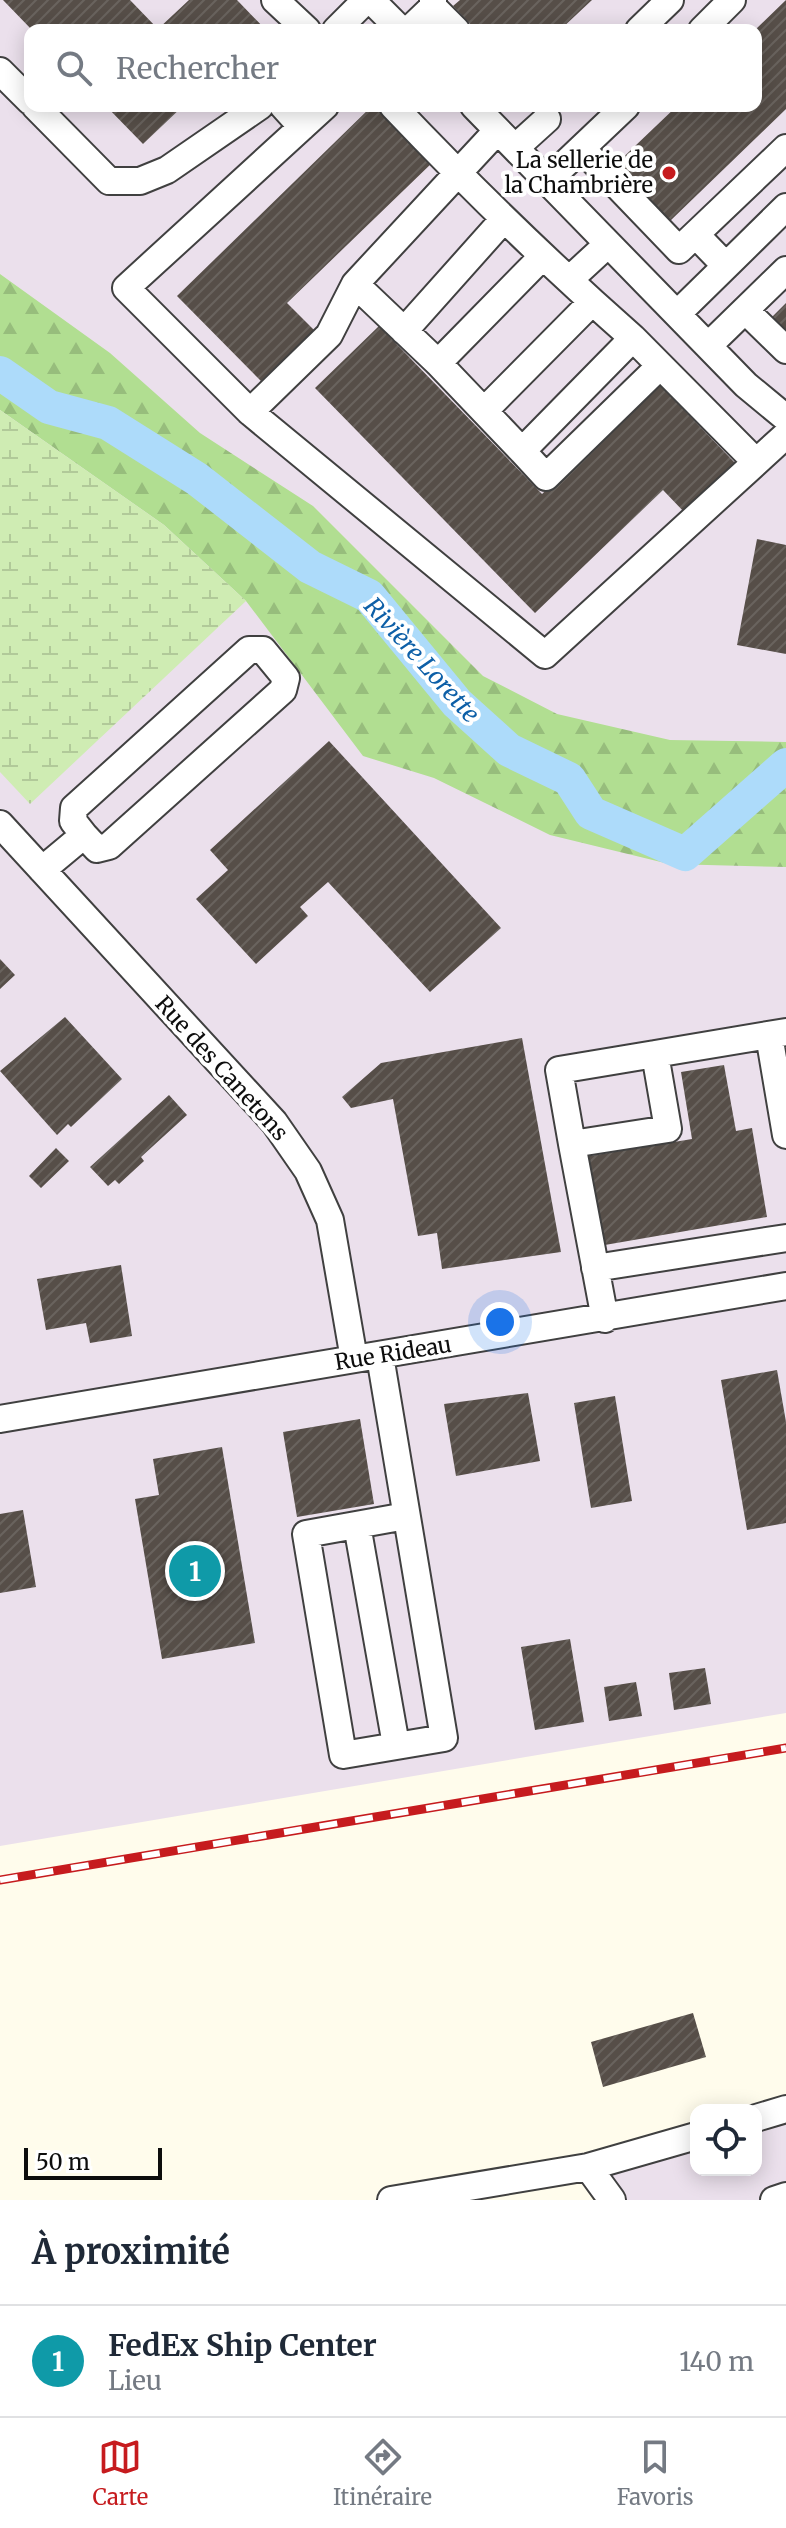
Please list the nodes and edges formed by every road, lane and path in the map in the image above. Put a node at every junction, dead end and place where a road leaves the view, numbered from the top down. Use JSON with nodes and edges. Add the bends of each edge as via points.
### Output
{"nodes":[{"id":1,"x":275,"y":0,"type":"edge"},
{"id":2,"x":369,"y":0,"type":"edge"},
{"id":3,"x":670,"y":0,"type":"edge"},
{"id":4,"x":732,"y":0,"type":"edge"},
{"id":5,"x":433,"y":4,"type":"edge"},
{"id":6,"x":301,"y":24,"type":"edge"},
{"id":7,"x":343,"y":24,"type":"edge"},
{"id":8,"x":395,"y":24,"type":"edge"},
{"id":9,"x":415,"y":24,"type":"edge"},
{"id":10,"x":451,"y":24,"type":"edge"},
{"id":11,"x":645,"y":24,"type":"edge"},
{"id":12,"x":708,"y":24,"type":"edge"},
{"id":13,"x":0,"y":71,"type":"edge"},
{"id":14,"x":24,"y":95,"type":"edge"},
{"id":15,"x":41,"y":112,"type":"edge"},
{"id":16,"x":251,"y":112,"type":"edge"},
{"id":17,"x":288,"y":112,"type":"edge"},
{"id":18,"x":318,"y":112,"type":"edge"},
{"id":19,"x":399,"y":112,"type":"edge"},
{"id":20,"x":480,"y":112,"type":"edge"},
{"id":21,"x":544,"y":112,"type":"edge"},
{"id":22,"x":620,"y":112,"type":"edge"},
{"id":23,"x":302,"y":127,"type":"junction"},
{"id":24,"x":506,"y":140,"type":"junction"},
{"id":25,"x":786,"y":148,"type":"edge"},
{"id":26,"x":582,"y":149,"type":"junction"},
{"id":27,"x":457,"y":173,"type":"junction"},
{"id":28,"x":547,"y":181,"type":"junction"},
{"id":29,"x":786,"y":207,"type":"edge"},
{"id":30,"x":504,"y":219,"type":"junction"},
{"id":31,"x":696,"y":235,"type":"junction"},
{"id":32,"x":608,"y":244,"type":"junction"},
{"id":33,"x":543,"y":256,"type":"junction"},
{"id":34,"x":726,"y":266,"type":"junction"},
{"id":35,"x":786,"y":270,"type":"edge"},
{"id":36,"x":569,"y":280,"type":"junction"},
{"id":37,"x":355,"y":284,"type":"junction"},
{"id":38,"x":592,"y":302,"type":"junction"},
{"id":39,"x":745,"y":310,"type":"junction"},
{"id":40,"x":677,"y":314,"type":"junction"},
{"id":41,"x":404,"y":331,"type":"junction"},
{"id":42,"x":633,"y":338,"type":"junction"},
{"id":43,"x":708,"y":346,"type":"junction"},
{"id":44,"x":786,"y":350,"type":"edge"},
{"id":45,"x":438,"y":363,"type":"junction"},
{"id":46,"x":660,"y":366,"type":"junction"},
{"id":47,"x":484,"y":411,"type":"junction"},
{"id":48,"x":250,"y":412,"type":"junction"},
{"id":49,"x":786,"y":418,"type":"edge"},
{"id":50,"x":786,"y":435,"type":"edge"},
{"id":51,"x":522,"y":451,"type":"junction"},
{"id":52,"x":756,"y":462,"type":"junction"},
{"id":53,"x":0,"y":824,"type":"edge"},
{"id":54,"x":84,"y":835,"type":"junction"},
{"id":55,"x":42,"y":870,"type":"junction"},
{"id":56,"x":778,"y":1034,"type":"edge"},
{"id":57,"x":655,"y":1054,"type":"junction"},
{"id":58,"x":786,"y":1135,"type":"edge"},
{"id":59,"x":572,"y":1144,"type":"junction"},
{"id":60,"x":786,"y":1238,"type":"edge"},
{"id":61,"x":595,"y":1268,"type":"junction"},
{"id":62,"x":786,"y":1286,"type":"edge"},
{"id":63,"x":605,"y":1319,"type":"junction"},
{"id":64,"x":367,"y":1357,"type":"junction"},
{"id":65,"x":0,"y":1419,"type":"edge"},
{"id":66,"x":406,"y":1516,"type":"junction"},
{"id":67,"x":357,"y":1525,"type":"junction"},
{"id":68,"x":396,"y":1745,"type":"junction"},
{"id":69,"x":786,"y":2109,"type":"edge"},
{"id":70,"x":762,"y":2116,"type":"edge"},
{"id":71,"x":690,"y":2138,"type":"edge"},
{"id":72,"x":588,"y":2167,"type":"junction"},
{"id":73,"x":786,"y":2196,"type":"edge"},
{"id":74,"x":391,"y":2200,"type":"edge"},
{"id":75,"x":612,"y":2200,"type":"edge"},
{"id":76,"x":774,"y":2200,"type":"edge"}],
"edges":[{"from":1,"to":6,"type":"street"},
{"from":2,"to":7,"type":"street"},
{"from":2,"to":8,"type":"street"},
{"from":3,"to":11,"type":"street"},
{"from":4,"to":12,"type":"street"},
{"from":5,"to":9,"type":"street"},
{"from":5,"to":10,"type":"street"},
{"from":13,"to":14,"type":"street"},
{"from":15,"to":16,"type":"street","via":[[109,181],[140,181],[167,170]]},
{"from":17,"to":23,"type":"street"},
{"from":18,"to":23,"type":"street"},
{"from":19,"to":27,"type":"street"},
{"from":20,"to":24,"type":"street"},
{"from":21,"to":24,"type":"street"},
{"from":22,"to":26,"type":"street"},
{"from":23,"to":48,"type":"street","via":[[126,288]]},
{"from":24,"to":27,"type":"street"},
{"from":24,"to":28,"type":"street"},
{"from":25,"to":31,"type":"street"},
{"from":26,"to":28,"type":"street"},
{"from":26,"to":31,"type":"street","via":[[679,250]]},
{"from":27,"to":30,"type":"street"},
{"from":27,"to":37,"type":"street"},
{"from":28,"to":32,"type":"street"},
{"from":29,"to":34,"type":"street"},
{"from":30,"to":33,"type":"street"},
{"from":30,"to":41,"type":"street"},
{"from":31,"to":34,"type":"street"},
{"from":32,"to":36,"type":"street"},
{"from":32,"to":40,"type":"street"},
{"from":33,"to":36,"type":"street"},
{"from":33,"to":45,"type":"street"},
{"from":34,"to":40,"type":"street"},
{"from":35,"to":39,"type":"street"},
{"from":36,"to":38,"type":"street"},
{"from":37,"to":41,"type":"street"},
{"from":37,"to":48,"type":"street","via":[[329,335]]},
{"from":38,"to":42,"type":"street"},
{"from":38,"to":47,"type":"street"},
{"from":39,"to":43,"type":"street"},
{"from":39,"to":44,"type":"street"},
{"from":40,"to":43,"type":"street"},
{"from":41,"to":45,"type":"street"},
{"from":42,"to":46,"type":"street"},
{"from":42,"to":51,"type":"street"},
{"from":43,"to":49,"type":"street"},
{"from":45,"to":47,"type":"street"},
{"from":46,"to":51,"type":"street","via":[[546,477]]},
{"from":46,"to":52,"type":"street"},
{"from":47,"to":51,"type":"street"},
{"from":48,"to":52,"type":"street","via":[[545,655]]},
{"from":50,"to":52,"type":"street"},
{"from":53,"to":55,"type":"street","name":"Rue des Canetons"},
{"from":54,"to":54,"type":"street","via":[[73,821],[74,808],[249,650],[263,650],[286,678],[283,690],[109,846],[97,849]]},
{"from":54,"to":55,"type":"street"},
{"from":55,"to":64,"type":"street","name":"Rue des Canetons","via":[[274,1122],[308,1171],[335,1238]]},
{"from":56,"to":57,"type":"street"},
{"from":56,"to":58,"type":"street"},
{"from":57,"to":59,"type":"street","via":[[559,1070]]},
{"from":57,"to":59,"type":"street","via":[[668,1129]]},
{"from":59,"to":61,"type":"street"},
{"from":60,"to":61,"type":"street"},
{"from":61,"to":63,"type":"street"},
{"from":62,"to":63,"type":"street","name":"Rue Rideau"},
{"from":63,"to":64,"type":"street","name":"Rue Rideau"},
{"from":64,"to":65,"type":"street","name":"Rue Rideau"},
{"from":64,"to":66,"type":"street","name":"Rue des Canetons"},
{"from":66,"to":67,"type":"street"},
{"from":66,"to":68,"type":"street","name":"Rue des Canetons","via":[[444,1738]]},
{"from":67,"to":68,"type":"street"},
{"from":67,"to":68,"type":"street","via":[[306,1534],[343,1755]]},
{"from":69,"to":70,"type":"street"},
{"from":71,"to":72,"type":"street"},
{"from":72,"to":74,"type":"street"},
{"from":72,"to":75,"type":"street"},
{"from":73,"to":76,"type":"street"}]}
